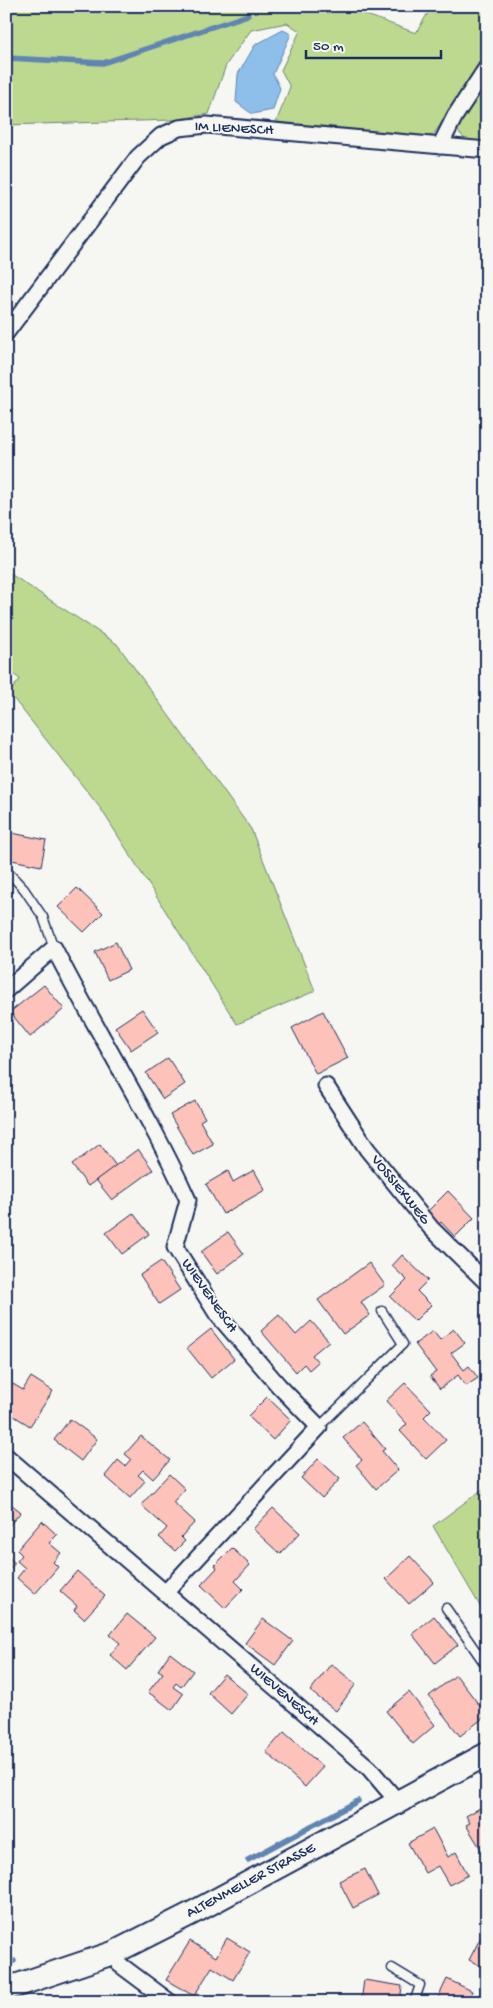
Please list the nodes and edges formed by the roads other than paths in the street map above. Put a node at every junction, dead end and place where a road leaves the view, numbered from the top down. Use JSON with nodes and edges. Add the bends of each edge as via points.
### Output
{"nodes":[{"id":1,"x":487,"y":66,"type":"edge"},
{"id":2,"x":440,"y":146,"type":"junction"},
{"id":3,"x":487,"y":150,"type":"edge"},
{"id":4,"x":6,"y":333,"type":"edge"},
{"id":5,"x":6,"y":870,"type":"edge"},
{"id":6,"x":54,"y":948,"type":"junction"},
{"id":7,"x":6,"y":990,"type":"edge"},
{"id":8,"x":326,"y":1086,"type":"dead end"},
{"id":9,"x":487,"y":1283,"type":"edge"},
{"id":10,"x":382,"y":1311,"type":"dead end"},
{"id":11,"x":319,"y":1427,"type":"junction"},
{"id":12,"x":6,"y":1456,"type":"edge"},
{"id":13,"x":166,"y":1592,"type":"junction"},
{"id":14,"x":446,"y":1608,"type":"dead end"},
{"id":15,"x":487,"y":1667,"type":"edge"},
{"id":16,"x":487,"y":1754,"type":"edge"},
{"id":17,"x":398,"y":1802,"type":"junction"},
{"id":18,"x":113,"y":1953,"type":"junction"},
{"id":19,"x":392,"y":1968,"type":"dead end"},
{"id":20,"x":6,"y":1989,"type":"edge"},
{"id":21,"x":170,"y":2002,"type":"edge"},
{"id":22,"x":414,"y":2002,"type":"edge"}],
"edges":[{"from":1,"to":2,"type":"street"},
{"from":2,"to":3,"type":"street","name":"IM LIENESCH"},
{"from":2,"to":4,"type":"street","name":"IM LIENESCH","via":[[207,125],[179,128],[161,136],[138,157]]},
{"from":5,"to":6,"type":"lane","via":[[43,917]]},
{"from":6,"to":7,"type":"street"},
{"from":6,"to":11,"type":"street","name":"WIEVENESCH","via":[[160,1140],[188,1200],[175,1247],[217,1314]]},
{"from":8,"to":9,"type":"street","name":"VOSSIEKWEG","via":[[367,1149],[431,1228]]},
{"from":10,"to":11,"type":"lane","via":[[402,1344]]},
{"from":11,"to":13,"type":"street"},
{"from":12,"to":13,"type":"street","name":"WIEVENESCH"},
{"from":13,"to":17,"type":"street","name":"WIEVENESCH","via":[[369,1768]]},
{"from":14,"to":15,"type":"lane"},
{"from":16,"to":17,"type":"street","name":"ALTENMELLER STRASSE"},
{"from":17,"to":18,"type":"street","name":"ALTENMELLER STRASSE"},
{"from":18,"to":20,"type":"street","name":"ALTENMELLER STRASSE"},
{"from":18,"to":21,"type":"street","via":[[119,1964]]},
{"from":19,"to":22,"type":"lane","via":[[420,1986]]}]}
